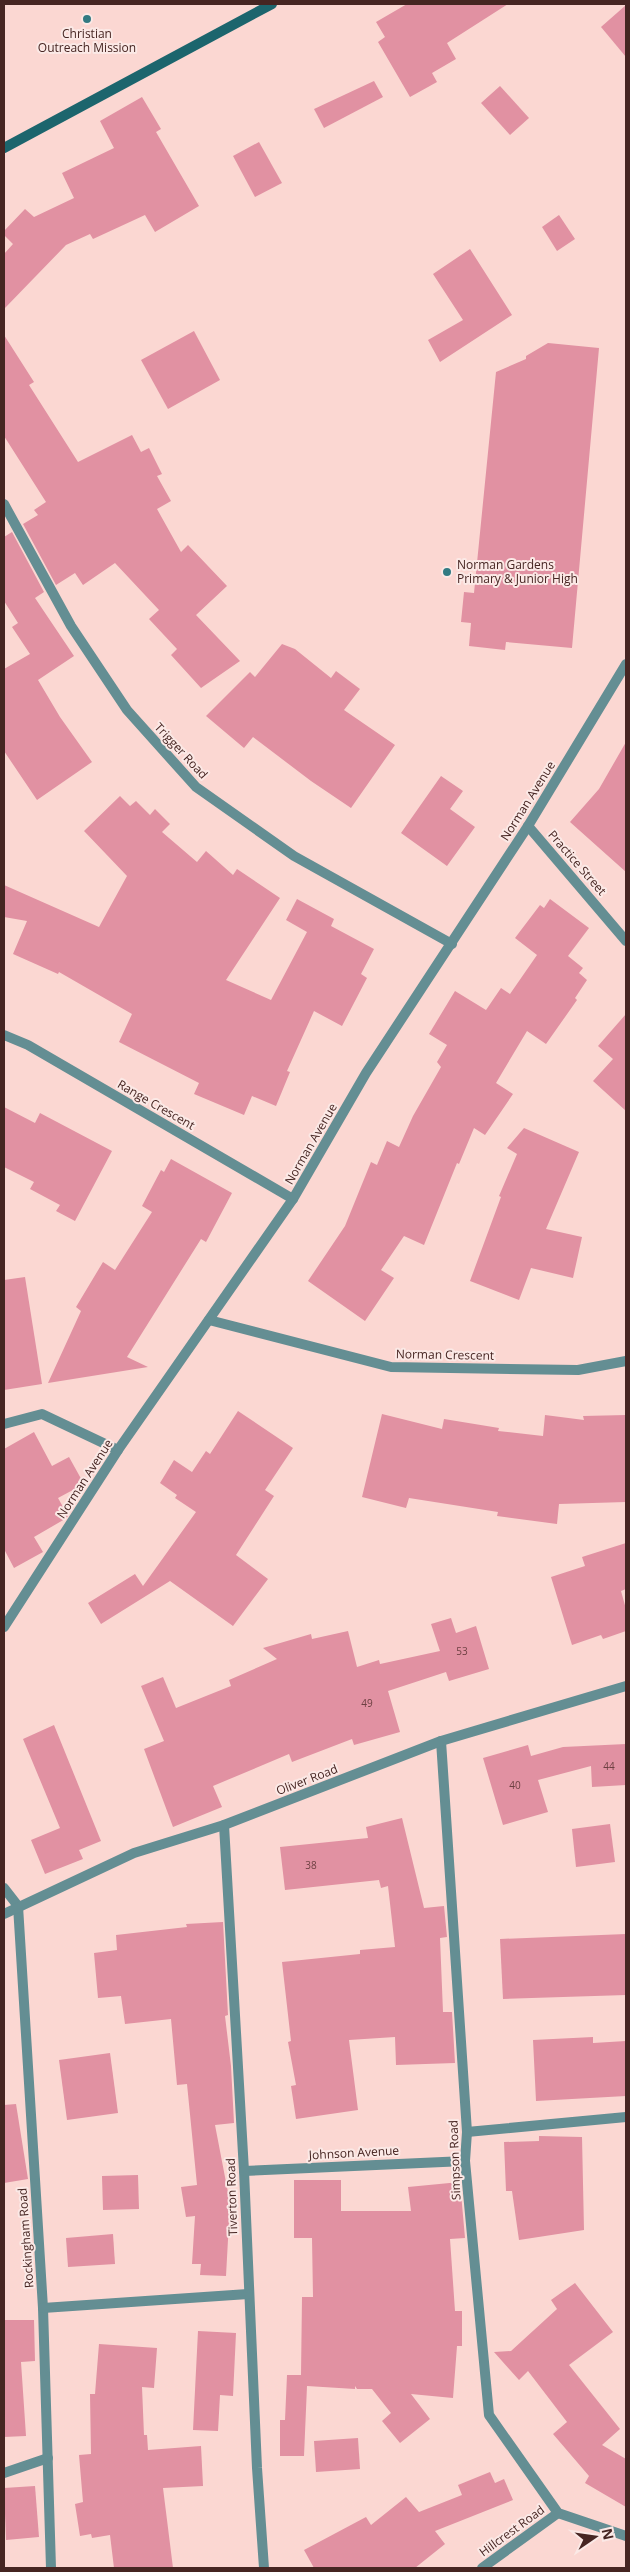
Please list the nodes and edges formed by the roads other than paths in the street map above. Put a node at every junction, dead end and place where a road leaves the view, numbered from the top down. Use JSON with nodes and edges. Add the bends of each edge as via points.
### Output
{"nodes":[{"id":1,"x":272,"y":4,"type":"edge"},
{"id":2,"x":4,"y":148,"type":"edge"},
{"id":3,"x":4,"y":504,"type":"edge"},
{"id":4,"x":626,"y":664,"type":"edge"},
{"id":5,"x":528,"y":826,"type":"junction"},
{"id":6,"x":626,"y":941,"type":"edge"},
{"id":7,"x":452,"y":944,"type":"junction"},
{"id":8,"x":4,"y":1035,"type":"edge"},
{"id":9,"x":293,"y":1199,"type":"junction"},
{"id":10,"x":209,"y":1320,"type":"junction"},
{"id":11,"x":626,"y":1361,"type":"edge"},
{"id":12,"x":4,"y":1424,"type":"edge"},
{"id":13,"x":118,"y":1450,"type":"junction"},
{"id":14,"x":4,"y":1627,"type":"edge"},
{"id":15,"x":626,"y":1686,"type":"edge"},
{"id":16,"x":442,"y":1741,"type":"junction"},
{"id":17,"x":224,"y":1825,"type":"junction"},
{"id":18,"x":4,"y":1888,"type":"edge"},
{"id":19,"x":18,"y":1906,"type":"junction"},
{"id":20,"x":4,"y":1914,"type":"edge"},
{"id":21,"x":626,"y":2117,"type":"edge"},
{"id":22,"x":467,"y":2132,"type":"junction"},
{"id":23,"x":465,"y":2161,"type":"junction"},
{"id":24,"x":244,"y":2171,"type":"junction"},
{"id":25,"x":248,"y":2294,"type":"junction"},
{"id":26,"x":43,"y":2308,"type":"junction"},
{"id":27,"x":48,"y":2458,"type":"junction"},
{"id":28,"x":4,"y":2473,"type":"edge"},
{"id":29,"x":558,"y":2513,"type":"junction"},
{"id":30,"x":626,"y":2536,"type":"edge"},
{"id":31,"x":51,"y":2568,"type":"edge"},
{"id":32,"x":264,"y":2568,"type":"edge"},
{"id":33,"x":482,"y":2568,"type":"edge"}],
"edges":[{"from":1,"to":2,"type":"main road"},
{"from":3,"to":7,"type":"street","name":"Trigger Road","via":[[71,626],[128,710],[196,787],[294,856]]},
{"from":4,"to":5,"type":"street","name":"Norman Avenue"},
{"from":5,"to":6,"type":"street","name":"Practice Street"},
{"from":5,"to":7,"type":"street","name":"Norman Avenue"},
{"from":7,"to":9,"type":"street","name":"Norman Avenue","via":[[366,1073]]},
{"from":8,"to":9,"type":"street","name":"Range Crescent","via":[[28,1045]]},
{"from":9,"to":10,"type":"street","name":"Norman Avenue"},
{"from":10,"to":11,"type":"street","name":"Norman Crescent","via":[[391,1367],[578,1370]]},
{"from":10,"to":13,"type":"street","name":"Norman Avenue"},
{"from":12,"to":13,"type":"street","via":[[42,1414]]},
{"from":13,"to":14,"type":"street","name":"Norman Avenue"},
{"from":15,"to":16,"type":"street","name":"Oliver Road"},
{"from":16,"to":17,"type":"street","name":"Oliver Road"},
{"from":16,"to":22,"type":"street","name":"Simpson Road"},
{"from":17,"to":19,"type":"street","name":"Oliver Road","via":[[134,1853]]},
{"from":17,"to":24,"type":"street","name":"Tiverton Road"},
{"from":18,"to":19,"type":"street"},
{"from":19,"to":20,"type":"street","name":"Oliver Road"},
{"from":19,"to":26,"type":"street","name":"Rockingham Road"},
{"from":21,"to":22,"type":"street"},
{"from":22,"to":23,"type":"street","name":"Simpson Road"},
{"from":23,"to":24,"type":"street","name":"Johnson Avenue"},
{"from":23,"to":29,"type":"street","name":"Simpson Road","via":[[489,2415]]},
{"from":24,"to":25,"type":"street","name":"Tiverton Road"},
{"from":25,"to":26,"type":"street"},
{"from":25,"to":32,"type":"street","name":"Tiverton Road"},
{"from":26,"to":27,"type":"street","name":"Rockingham Road"},
{"from":27,"to":28,"type":"street"},
{"from":27,"to":31,"type":"street","name":"Rockingham Road"},
{"from":29,"to":30,"type":"street"},
{"from":29,"to":33,"type":"street","name":"Hillcrest Road"}]}
